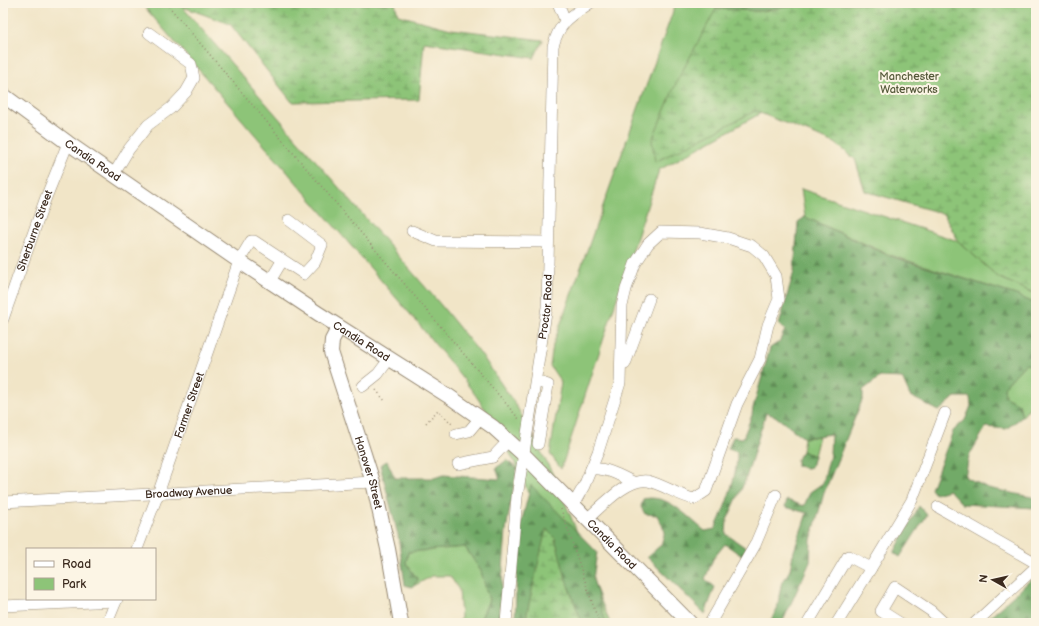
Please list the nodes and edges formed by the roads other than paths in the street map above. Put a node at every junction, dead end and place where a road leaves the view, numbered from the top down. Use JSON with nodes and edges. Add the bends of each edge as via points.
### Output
{"nodes":[{"id":1,"x":558,"y":3,"type":"edge"},
{"id":2,"x":590,"y":3,"type":"edge"},
{"id":3,"x":565,"y":20,"type":"junction"},
{"id":4,"x":150,"y":33,"type":"dead end"},
{"id":5,"x":3,"y":95,"type":"edge"},
{"id":6,"x":68,"y":143,"type":"junction"},
{"id":7,"x":114,"y":174,"type":"junction"},
{"id":8,"x":289,"y":220,"type":"dead end"},
{"id":9,"x":412,"y":231,"type":"dead end"},
{"id":10,"x":548,"y":242,"type":"junction"},
{"id":11,"x":239,"y":261,"type":"junction"},
{"id":12,"x":282,"y":261,"type":"junction"},
{"id":13,"x":270,"y":281,"type":"junction"},
{"id":14,"x":649,"y":299,"type":"dead end"},
{"id":15,"x":3,"y":319,"type":"edge"},
{"id":16,"x":339,"y":327,"type":"junction"},
{"id":17,"x":390,"y":358,"type":"junction"},
{"id":18,"x":621,"y":375,"type":"junction"},
{"id":19,"x":536,"y":381,"type":"junction"},
{"id":20,"x":366,"y":383,"type":"road end"},
{"id":21,"x":945,"y":413,"type":"dead end"},
{"id":22,"x":480,"y":418,"type":"junction"},
{"id":23,"x":524,"y":421,"type":"junction"},
{"id":24,"x":542,"y":424,"type":"junction"},
{"id":25,"x":459,"y":434,"type":"road end"},
{"id":26,"x":509,"y":440,"type":"junction"},
{"id":27,"x":538,"y":444,"type":"dead end"},
{"id":28,"x":524,"y":454,"type":"junction"},
{"id":29,"x":458,"y":464,"type":"dead end"},
{"id":30,"x":591,"y":469,"type":"junction"},
{"id":31,"x":374,"y":482,"type":"junction"},
{"id":32,"x":634,"y":482,"type":"junction"},
{"id":33,"x":158,"y":494,"type":"junction"},
{"id":34,"x":776,"y":495,"type":"dead end"},
{"id":35,"x":3,"y":502,"type":"edge"},
{"id":36,"x":567,"y":507,"type":"junction"},
{"id":37,"x":938,"y":507,"type":"dead end"},
{"id":38,"x":587,"y":519,"type":"junction"},
{"id":39,"x":137,"y":548,"type":"edge"},
{"id":40,"x":1036,"y":563,"type":"edge"},
{"id":41,"x":1036,"y":567,"type":"edge"},
{"id":42,"x":871,"y":568,"type":"junction"},
{"id":43,"x":117,"y":600,"type":"edge"},
{"id":44,"x":3,"y":606,"type":"edge"},
{"id":45,"x":107,"y":623,"type":"edge"},
{"id":46,"x":401,"y":623,"type":"edge"},
{"id":47,"x":506,"y":623,"type":"edge"},
{"id":48,"x":690,"y":623,"type":"edge"},
{"id":49,"x":710,"y":623,"type":"edge"},
{"id":50,"x":808,"y":623,"type":"edge"},
{"id":51,"x":837,"y":623,"type":"edge"},
{"id":52,"x":900,"y":623,"type":"edge"},
{"id":53,"x":944,"y":623,"type":"edge"},
{"id":54,"x":975,"y":623,"type":"edge"}],
"edges":[{"from":1,"to":3,"type":"street"},
{"from":2,"to":3,"type":"street","name":"Proctor Road"},
{"from":3,"to":10,"type":"street","name":"Proctor Road","via":[[556,36],[551,68]]},
{"from":4,"to":7,"type":"street","via":[[191,64],[194,78],[172,108],[148,125]]},
{"from":5,"to":6,"type":"main road","name":"Candia Road"},
{"from":6,"to":7,"type":"main road","name":"Candia Road"},
{"from":6,"to":15,"type":"street","name":"Sherburne Street","via":[[44,200]]},
{"from":7,"to":11,"type":"main road","name":"Candia Road"},
{"from":8,"to":12,"type":"street","via":[[322,245],[315,262],[304,274]]},
{"from":9,"to":10,"type":"street","via":[[436,241]]},
{"from":10,"to":19,"type":"street","name":"Proctor Road","via":[[547,307]]},
{"from":11,"to":12,"type":"street","name":"Farmer Street","via":[[252,241]]},
{"from":11,"to":13,"type":"main road","name":"Candia Road"},
{"from":11,"to":33,"type":"street","name":"Farmer Street"},
{"from":12,"to":13,"type":"street"},
{"from":13,"to":16,"type":"main road","name":"Candia Road"},
{"from":14,"to":18,"type":"street"},
{"from":16,"to":17,"type":"main road","name":"Candia Road"},
{"from":16,"to":31,"type":"main road","name":"Hanover Street","via":[[332,340],[331,352]]},
{"from":17,"to":20,"type":"street","via":[[378,374]]},
{"from":17,"to":22,"type":"main road","name":"Candia Road"},
{"from":18,"to":30,"type":"street","via":[[614,404]]},
{"from":18,"to":32,"type":"street","via":[[622,306],[626,289],[635,264],[648,244],[661,232],[700,233],[728,238],[752,246],[764,256],[776,276],[779,299],[768,325],[760,359],[737,404],[706,491],[694,499],[647,481]]},
{"from":19,"to":23,"type":"street","name":"Proctor Road"},
{"from":19,"to":24,"type":"street","via":[[548,385]]},
{"from":21,"to":42,"type":"street","via":[[912,500]]},
{"from":22,"to":25,"type":"street","via":[[469,431]]},
{"from":22,"to":26,"type":"main road","name":"Candia Road"},
{"from":23,"to":24,"type":"street"},
{"from":23,"to":28,"type":"street","name":"Proctor Road"},
{"from":24,"to":27,"type":"street"},
{"from":26,"to":28,"type":"main road","name":"Candia Road"},
{"from":26,"to":29,"type":"street","via":[[493,457]]},
{"from":28,"to":36,"type":"main road","name":"Candia Road"},
{"from":28,"to":47,"type":"street","name":"Proctor Road","via":[[517,496]]},
{"from":30,"to":32,"type":"street","via":[[598,468]]},
{"from":30,"to":36,"type":"street","via":[[584,486]]},
{"from":31,"to":33,"type":"street","name":"Broadway Avenue"},
{"from":31,"to":46,"type":"main road","name":"Hanover Street"},
{"from":32,"to":38,"type":"street"},
{"from":33,"to":35,"type":"street","name":"Broadway Avenue"},
{"from":33,"to":39,"type":"street","name":"Farmer Street"},
{"from":34,"to":49,"type":"street","via":[[755,545]]},
{"from":36,"to":38,"type":"main road","name":"Candia Road"},
{"from":37,"to":40,"type":"street"},
{"from":38,"to":48,"type":"main road","name":"Candia Road"},
{"from":41,"to":54,"type":"street"},
{"from":42,"to":50,"type":"street","via":[[848,556]]},
{"from":42,"to":51,"type":"street"},
{"from":43,"to":44,"type":"street"},
{"from":43,"to":45,"type":"street"},
{"from":52,"to":53,"type":"street","via":[[881,611],[896,587]]}]}
